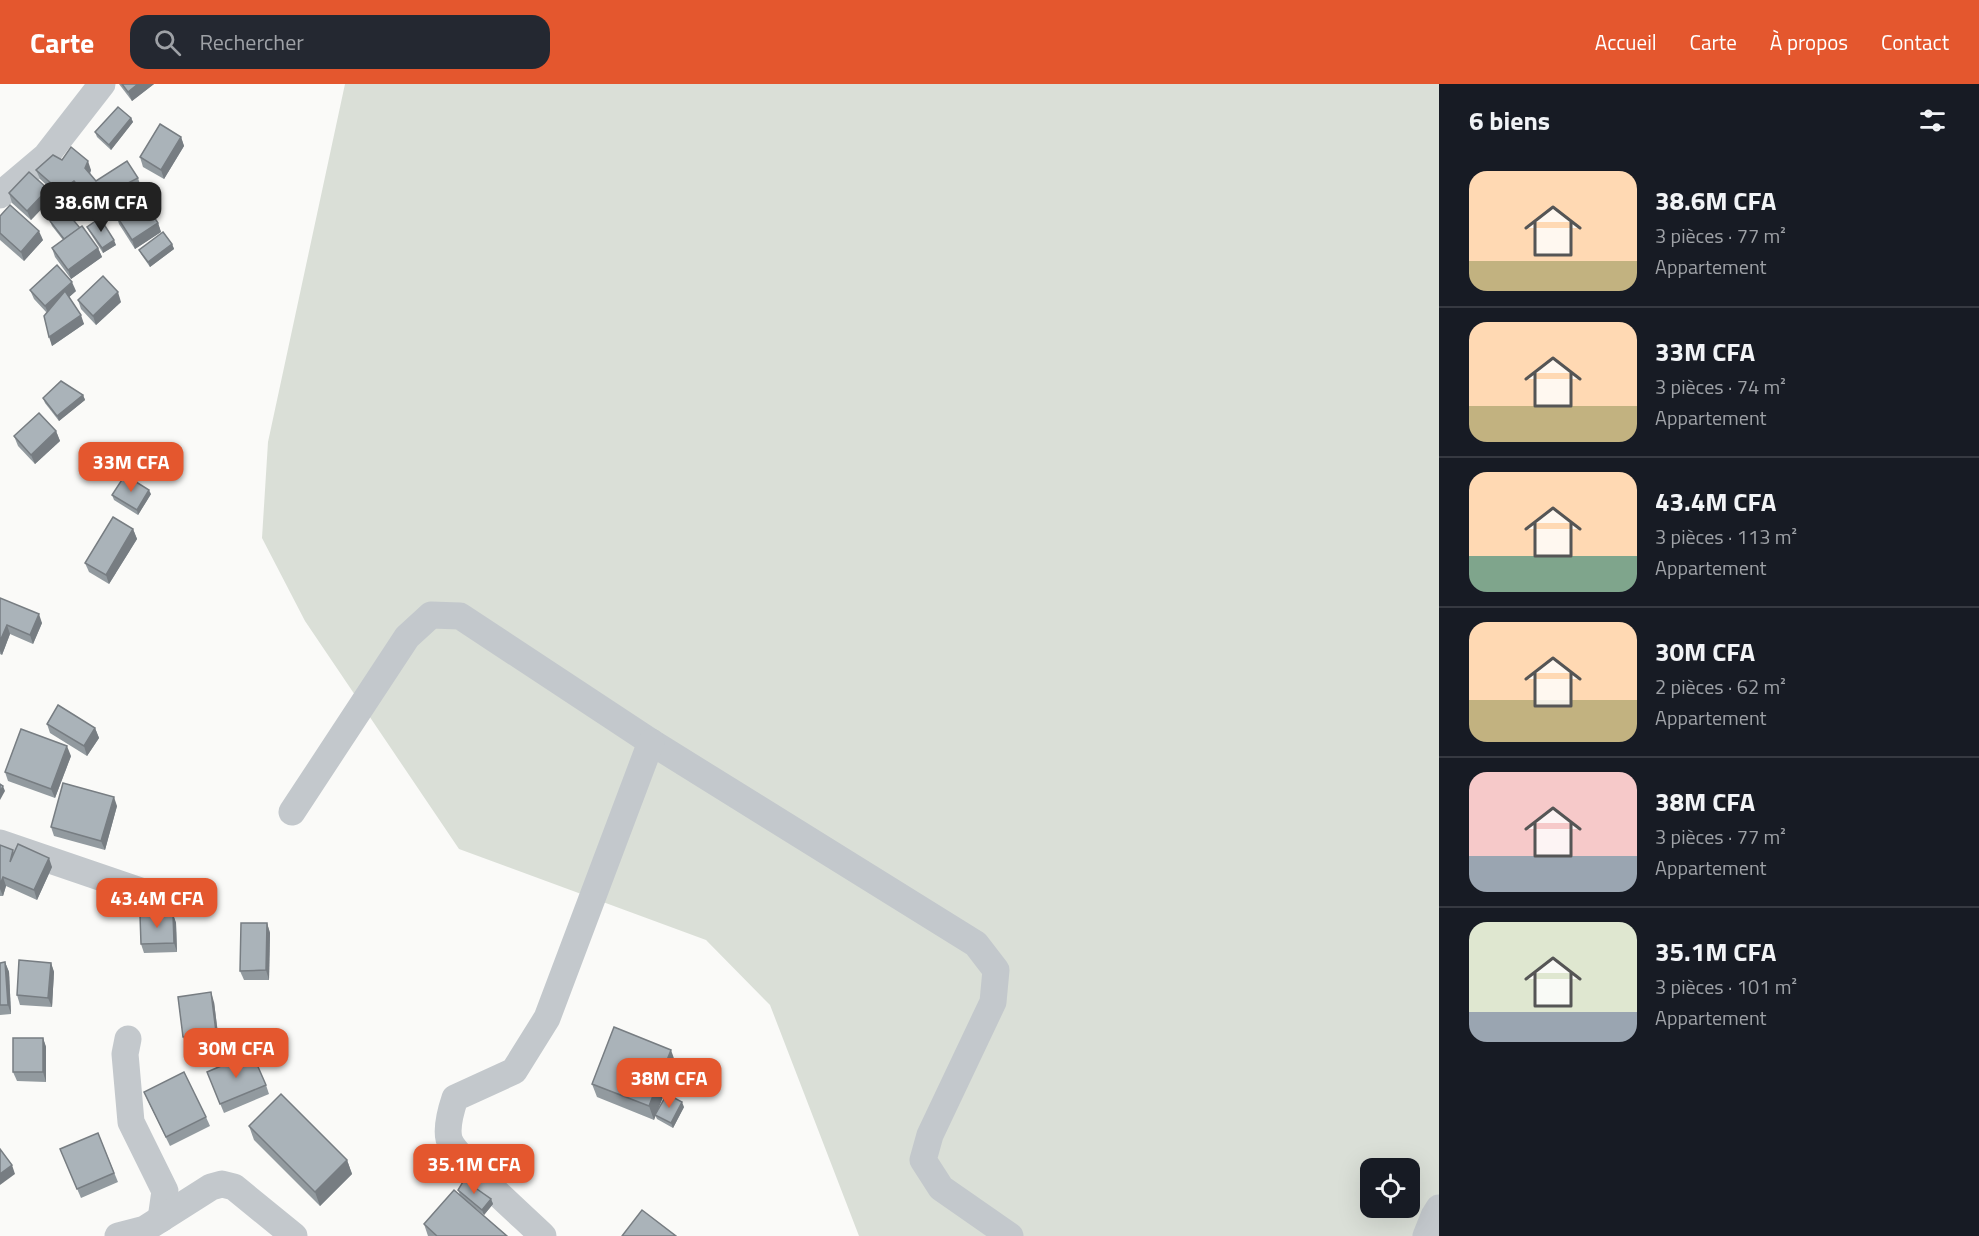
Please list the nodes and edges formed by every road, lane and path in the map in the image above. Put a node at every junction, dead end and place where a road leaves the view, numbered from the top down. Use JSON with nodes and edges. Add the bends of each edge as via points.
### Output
{"nodes":[{"id":1,"x":102,"y":84,"type":"edge"},
{"id":2,"x":0,"y":195,"type":"edge"},
{"id":3,"x":651,"y":742,"type":"junction"},
{"id":4,"x":292,"y":812,"type":"dead end"},
{"id":5,"x":0,"y":843,"type":"edge"},
{"id":6,"x":164,"y":899,"type":"dead end"},
{"id":7,"x":128,"y":1039,"type":"dead end"},
{"id":8,"x":1439,"y":1208,"type":"edge"},
{"id":9,"x":161,"y":1219,"type":"junction"},
{"id":10,"x":118,"y":1236,"type":"edge"},
{"id":11,"x":294,"y":1236,"type":"edge"},
{"id":12,"x":543,"y":1236,"type":"edge"},
{"id":13,"x":1010,"y":1236,"type":"edge"},
{"id":14,"x":1426,"y":1236,"type":"edge"}],
"edges":[{"from":1,"to":2,"type":"street","via":[[46,156]]},
{"from":3,"to":4,"type":"street","via":[[460,616],[431,615],[407,637]]},
{"from":3,"to":12,"type":"street","via":[[547,1018],[514,1071],[455,1098],[450,1114],[449,1140],[462,1158]]},
{"from":3,"to":13,"type":"street","via":[[975,944],[996,970],[993,1002],[930,1135],[923,1160],[940,1188]]},
{"from":5,"to":6,"type":"street"},
{"from":7,"to":9,"type":"street","via":[[125,1054],[131,1122],[165,1191]]},
{"from":8,"to":14,"type":"street"},
{"from":9,"to":10,"type":"street","via":[[146,1229]]},
{"from":9,"to":11,"type":"street","via":[[211,1186],[222,1184],[234,1187]]}]}
